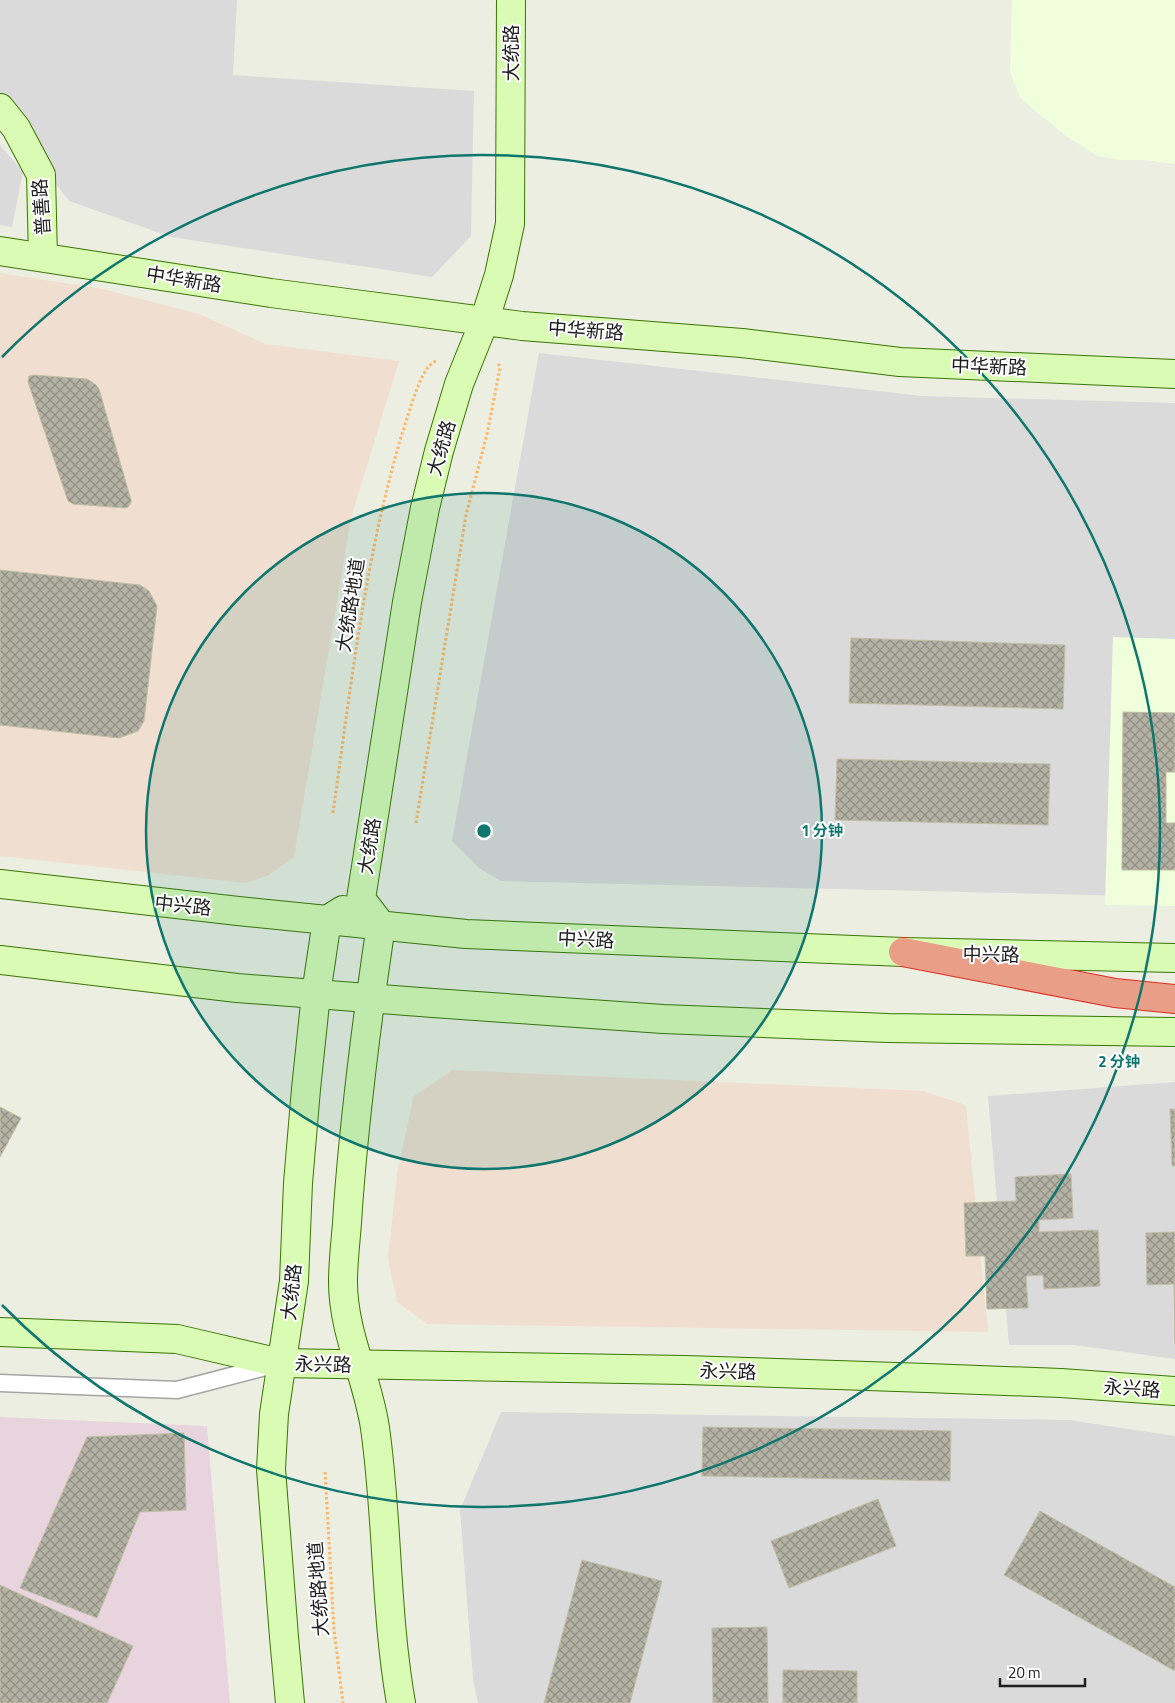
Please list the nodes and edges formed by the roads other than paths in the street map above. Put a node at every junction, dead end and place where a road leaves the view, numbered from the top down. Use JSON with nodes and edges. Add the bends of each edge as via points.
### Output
{"nodes":[{"id":1,"x":511,"y":0,"type":"edge"},
{"id":2,"x":0,"y":108,"type":"edge"},
{"id":3,"x":0,"y":252,"type":"edge"},
{"id":4,"x":43,"y":257,"type":"junction"},
{"id":5,"x":484,"y":322,"type":"junction"},
{"id":6,"x":1175,"y":374,"type":"edge"},
{"id":7,"x":0,"y":884,"type":"edge"},
{"id":8,"x":361,"y":899,"type":"junction"},
{"id":9,"x":327,"y":920,"type":"junction"},
{"id":10,"x":381,"y":925,"type":"junction"},
{"id":11,"x":903,"y":952,"type":"junction"},
{"id":12,"x":1175,"y":958,"type":"edge"},
{"id":13,"x":0,"y":960,"type":"edge"},
{"id":14,"x":316,"y":994,"type":"junction"},
{"id":15,"x":370,"y":998,"type":"junction"},
{"id":16,"x":1175,"y":999,"type":"edge"},
{"id":17,"x":1175,"y":1032,"type":"edge"},
{"id":18,"x":0,"y":1332,"type":"edge"},
{"id":19,"x":280,"y":1363,"type":"junction"},
{"id":20,"x":360,"y":1365,"type":"junction"},
{"id":21,"x":0,"y":1383,"type":"edge"},
{"id":22,"x":1175,"y":1391,"type":"edge"},
{"id":23,"x":290,"y":1703,"type":"edge"},
{"id":24,"x":401,"y":1703,"type":"edge"}],
"edges":[{"from":1,"to":5,"type":"street","name":"大统路","via":[[510,224],[500,276]]},
{"from":2,"to":4,"type":"street","name":"普善路","via":[[16,128],[41,175]]},
{"from":3,"to":4,"type":"street","name":"中华新路"},
{"from":4,"to":5,"type":"street","name":"中华新路"},
{"from":5,"to":6,"type":"street","name":"中华新路","via":[[742,343],[900,362]]},
{"from":5,"to":8,"type":"street","name":"大统路","via":[[459,384],[425,508],[407,602]]},
{"from":7,"to":9,"type":"street","name":"中兴路"},
{"from":8,"to":9,"type":"street","name":"大统路"},
{"from":8,"to":10,"type":"street","name":"大统路"},
{"from":9,"to":10,"type":"street","name":"中兴路"},
{"from":9,"to":14,"type":"street","name":"大统路"},
{"from":10,"to":11,"type":"street","name":"中兴路","via":[[466,934]]},
{"from":10,"to":15,"type":"street"},
{"from":11,"to":12,"type":"street","name":"中兴路"},
{"from":11,"to":16,"type":"highway","via":[[1115,993]]},
{"from":13,"to":14,"type":"street"},
{"from":14,"to":15,"type":"street"},
{"from":14,"to":19,"type":"street","name":"大统路","via":[[298,1183],[294,1281]]},
{"from":15,"to":17,"type":"street","via":[[663,1019],[888,1028]]},
{"from":15,"to":20,"type":"street","via":[[358,1096],[343,1283],[347,1326]]},
{"from":18,"to":19,"type":"street","name":"永兴路","via":[[176,1339]]},
{"from":19,"to":20,"type":"street","name":"永兴路"},
{"from":19,"to":21,"type":"lane","via":[[177,1390]]},
{"from":19,"to":23,"type":"street","name":"大统路","via":[[271,1469]]},
{"from":20,"to":22,"type":"street","name":"永兴路","via":[[888,1376]]},
{"from":20,"to":24,"type":"street","via":[[374,1419],[382,1472],[391,1628]]}]}
